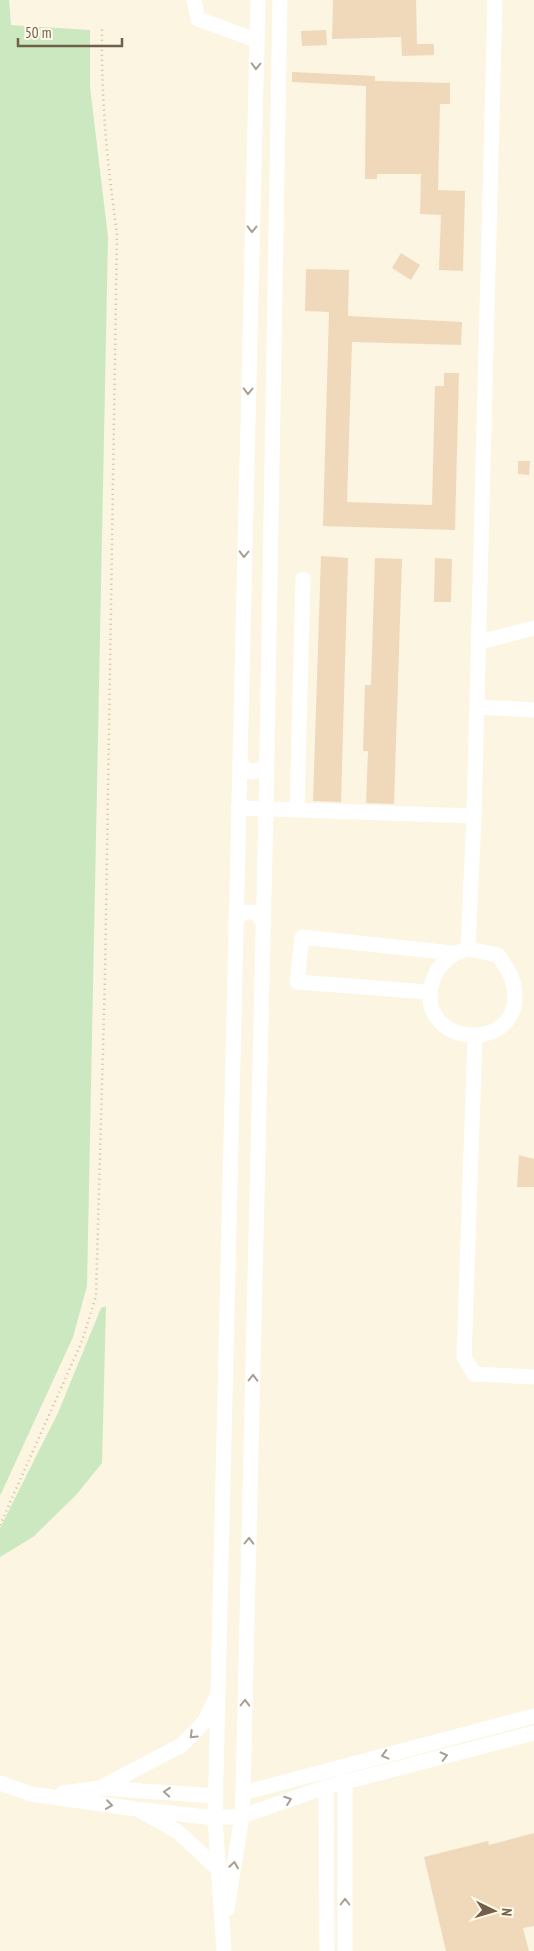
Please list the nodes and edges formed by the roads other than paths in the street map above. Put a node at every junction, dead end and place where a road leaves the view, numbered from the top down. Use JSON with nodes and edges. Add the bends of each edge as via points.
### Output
{"nodes":[{"id":1,"x":194,"y":0,"type":"edge"},
{"id":2,"x":258,"y":0,"type":"edge"},
{"id":3,"x":280,"y":0,"type":"edge"},
{"id":4,"x":495,"y":0,"type":"edge"},
{"id":5,"x":256,"y":40,"type":"junction"},
{"id":6,"x":303,"y":579,"type":"dead end"},
{"id":7,"x":534,"y":628,"type":"edge"},
{"id":8,"x":480,"y":642,"type":"junction"},
{"id":9,"x":477,"y":707,"type":"junction"},
{"id":10,"x":534,"y":710,"type":"edge"},
{"id":11,"x":240,"y":760,"type":"junction"},
{"id":12,"x":267,"y":760,"type":"junction"},
{"id":13,"x":238,"y":808,"type":"junction"},
{"id":14,"x":266,"y":809,"type":"junction"},
{"id":15,"x":298,"y":810,"type":"junction"},
{"id":16,"x":474,"y":816,"type":"junction"},
{"id":17,"x":236,"y":923,"type":"junction"},
{"id":18,"x":264,"y":923,"type":"junction"},
{"id":19,"x":468,"y":949,"type":"junction"},
{"id":20,"x":453,"y":953,"type":"junction"},
{"id":21,"x":429,"y":992,"type":"junction"},
{"id":22,"x":475,"y":1037,"type":"junction"},
{"id":23,"x":534,"y":1377,"type":"edge"},
{"id":24,"x":217,"y":1694,"type":"junction"},
{"id":25,"x":534,"y":1716,"type":"edge"},
{"id":26,"x":534,"y":1733,"type":"edge"},
{"id":27,"x":346,"y":1781,"type":"junction"},
{"id":28,"x":0,"y":1783,"type":"edge"},
{"id":29,"x":326,"y":1786,"type":"junction"},
{"id":30,"x":100,"y":1788,"type":"junction"},
{"id":31,"x":243,"y":1793,"type":"junction"},
{"id":32,"x":47,"y":1796,"type":"junction"},
{"id":33,"x":216,"y":1796,"type":"junction"},
{"id":34,"x":136,"y":1809,"type":"junction"},
{"id":35,"x":242,"y":1816,"type":"junction"},
{"id":36,"x":215,"y":1818,"type":"junction"},
{"id":37,"x":217,"y":1868,"type":"junction"},
{"id":38,"x":224,"y":1930,"type":"junction"},
{"id":39,"x":224,"y":1951,"type":"edge"},
{"id":40,"x":326,"y":1951,"type":"edge"},
{"id":41,"x":345,"y":1951,"type":"edge"}],
"edges":[{"from":1,"to":5,"type":"street","via":[[198,19]]},
{"from":2,"to":5,"type":"street"},
{"from":3,"to":12,"type":"street"},
{"from":4,"to":8,"type":"street"},
{"from":5,"to":11,"type":"street","one_way":true},
{"from":6,"to":15,"type":"street"},
{"from":7,"to":8,"type":"street"},
{"from":8,"to":9,"type":"street"},
{"from":9,"to":10,"type":"street"},
{"from":9,"to":16,"type":"street"},
{"from":11,"to":12,"type":"street","via":[[243,768],[251,772],[264,768]]},
{"from":11,"to":13,"type":"street"},
{"from":12,"to":14,"type":"street"},
{"from":13,"to":14,"type":"street"},
{"from":13,"to":17,"type":"street"},
{"from":14,"to":15,"type":"street"},
{"from":14,"to":18,"type":"street"},
{"from":15,"to":16,"type":"street"},
{"from":16,"to":19,"type":"street"},
{"from":17,"to":18,"type":"street","via":[[240,915],[248,911],[256,912]]},
{"from":17,"to":24,"type":"street"},
{"from":31,"to":18,"type":"street","one_way":true},
{"from":19,"to":20,"type":"street"},
{"from":19,"to":22,"type":"street","via":[[498,955],[513,982],[514,1010],[498,1030]]},
{"from":20,"to":21,"type":"street","via":[[436,971]]},
{"from":20,"to":21,"type":"street","via":[[302,937],[297,982]]},
{"from":21,"to":22,"type":"street","via":[[436,1018],[454,1033]]},
{"from":22,"to":23,"type":"street","via":[[464,1356],[474,1374]]},
{"from":24,"to":30,"type":"street","one_way":true,"via":[[205,1721],[182,1745]]},
{"from":24,"to":33,"type":"street"},
{"from":25,"to":31,"type":"street","one_way":true},
{"from":27,"to":26,"type":"street","one_way":true},
{"from":27,"to":29,"type":"street"},
{"from":41,"to":27,"type":"street","one_way":true},
{"from":28,"to":32,"type":"street"},
{"from":35,"to":29,"type":"street","one_way":true},
{"from":29,"to":40,"type":"street"},
{"from":30,"to":32,"type":"street"},
{"from":33,"to":30,"type":"street","one_way":true},
{"from":31,"to":35,"type":"street"},
{"from":32,"to":34,"type":"street","one_way":true},
{"from":33,"to":36,"type":"street"},
{"from":34,"to":36,"type":"street"},
{"from":34,"to":37,"type":"street","via":[[177,1831]]},
{"from":35,"to":36,"type":"street"},
{"from":38,"to":35,"type":"street","one_way":true},
{"from":36,"to":37,"type":"street"},
{"from":37,"to":38,"type":"street"},
{"from":38,"to":39,"type":"street"}]}
